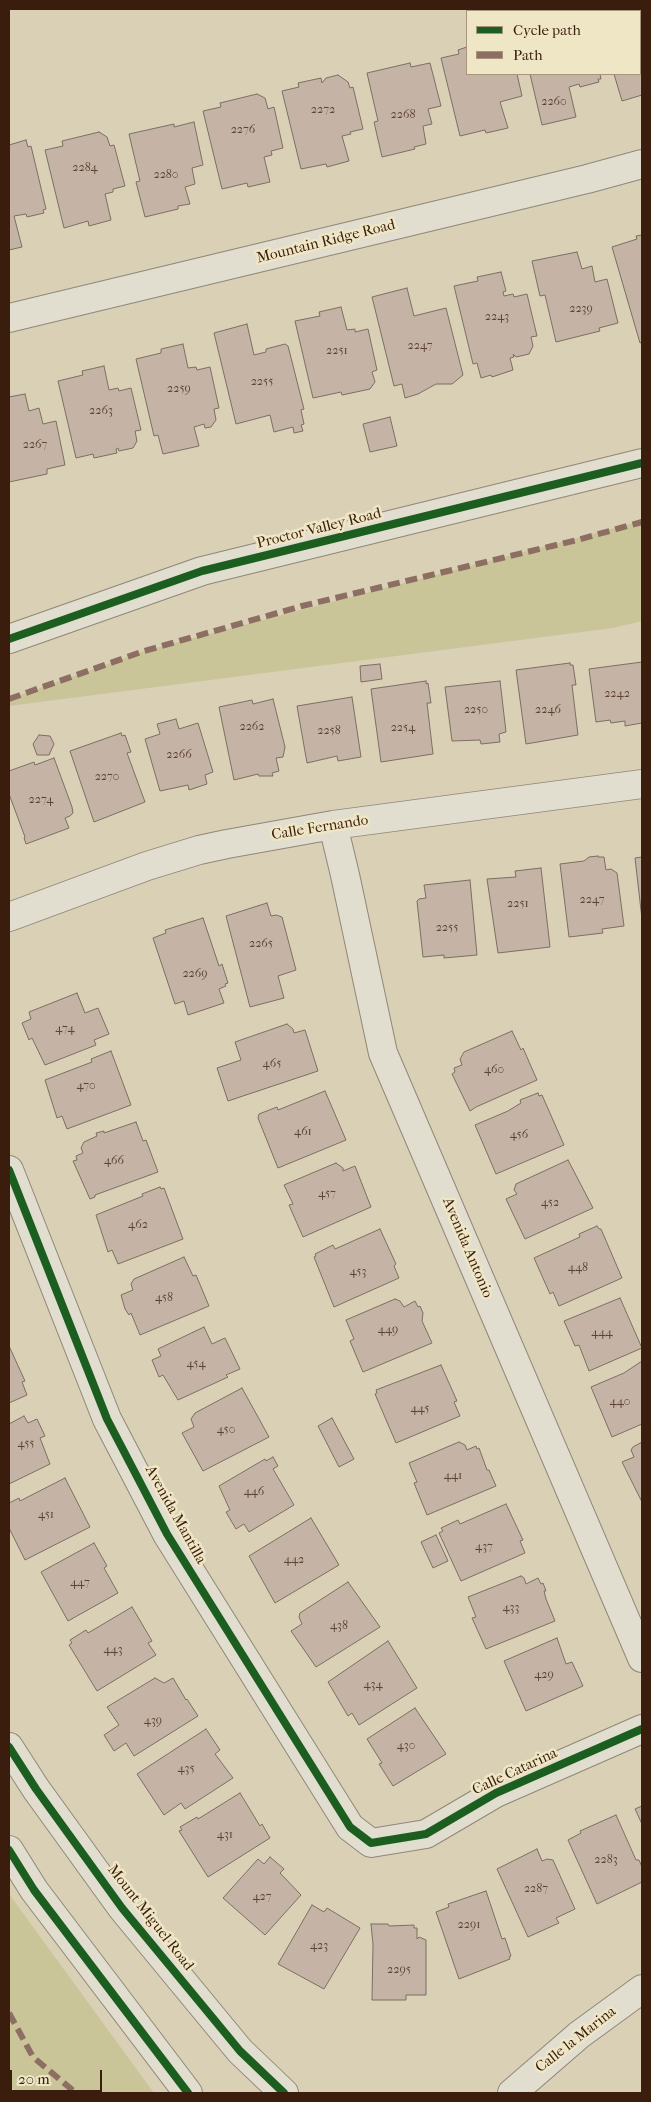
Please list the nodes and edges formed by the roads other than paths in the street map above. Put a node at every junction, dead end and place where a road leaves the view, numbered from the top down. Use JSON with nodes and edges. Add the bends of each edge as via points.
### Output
{"nodes":[{"id":1,"x":642,"y":164,"type":"edge"},
{"id":2,"x":9,"y":318,"type":"edge"},
{"id":3,"x":642,"y":463,"type":"edge"},
{"id":4,"x":9,"y":639,"type":"edge"},
{"id":5,"x":642,"y":784,"type":"edge"},
{"id":6,"x":333,"y":826,"type":"junction"},
{"id":7,"x":9,"y":916,"type":"edge"},
{"id":8,"x":9,"y":1170,"type":"edge"},
{"id":9,"x":642,"y":1658,"type":"edge"},
{"id":10,"x":642,"y":1729,"type":"edge"},
{"id":11,"x":9,"y":1747,"type":"edge"},
{"id":12,"x":371,"y":1843,"type":"joint"},
{"id":13,"x":9,"y":1850,"type":"edge"},
{"id":14,"x":642,"y":1989,"type":"edge"},
{"id":15,"x":188,"y":2093,"type":"edge"},
{"id":16,"x":284,"y":2093,"type":"edge"},
{"id":17,"x":512,"y":2093,"type":"edge"}],
"edges":[{"from":1,"to":2,"type":"street","name":"Mountain Ridge Road"},
{"from":3,"to":4,"type":"street","name":"Proctor Valley Road","via":[[202,571]]},
{"from":5,"to":6,"type":"street","name":"Calle Fernando"},
{"from":6,"to":7,"type":"street","name":"Calle Fernando","via":[[199,850]]},
{"from":6,"to":9,"type":"street","name":"Avenida Antonio","via":[[383,1052]]},
{"from":8,"to":12,"type":"street","name":"Avenida Mantilla","via":[[107,1419],[167,1534],[350,1827]]},
{"from":10,"to":12,"type":"street","name":"Calle Catarina","via":[[496,1793],[426,1834]]},
{"from":11,"to":16,"type":"street","name":"Mount Miguel Road","via":[[122,1908],[240,2051]]},
{"from":13,"to":15,"type":"street","via":[[34,1890]]},
{"from":14,"to":17,"type":"street","name":"Calle la Marina","via":[[579,2035]]}]}
